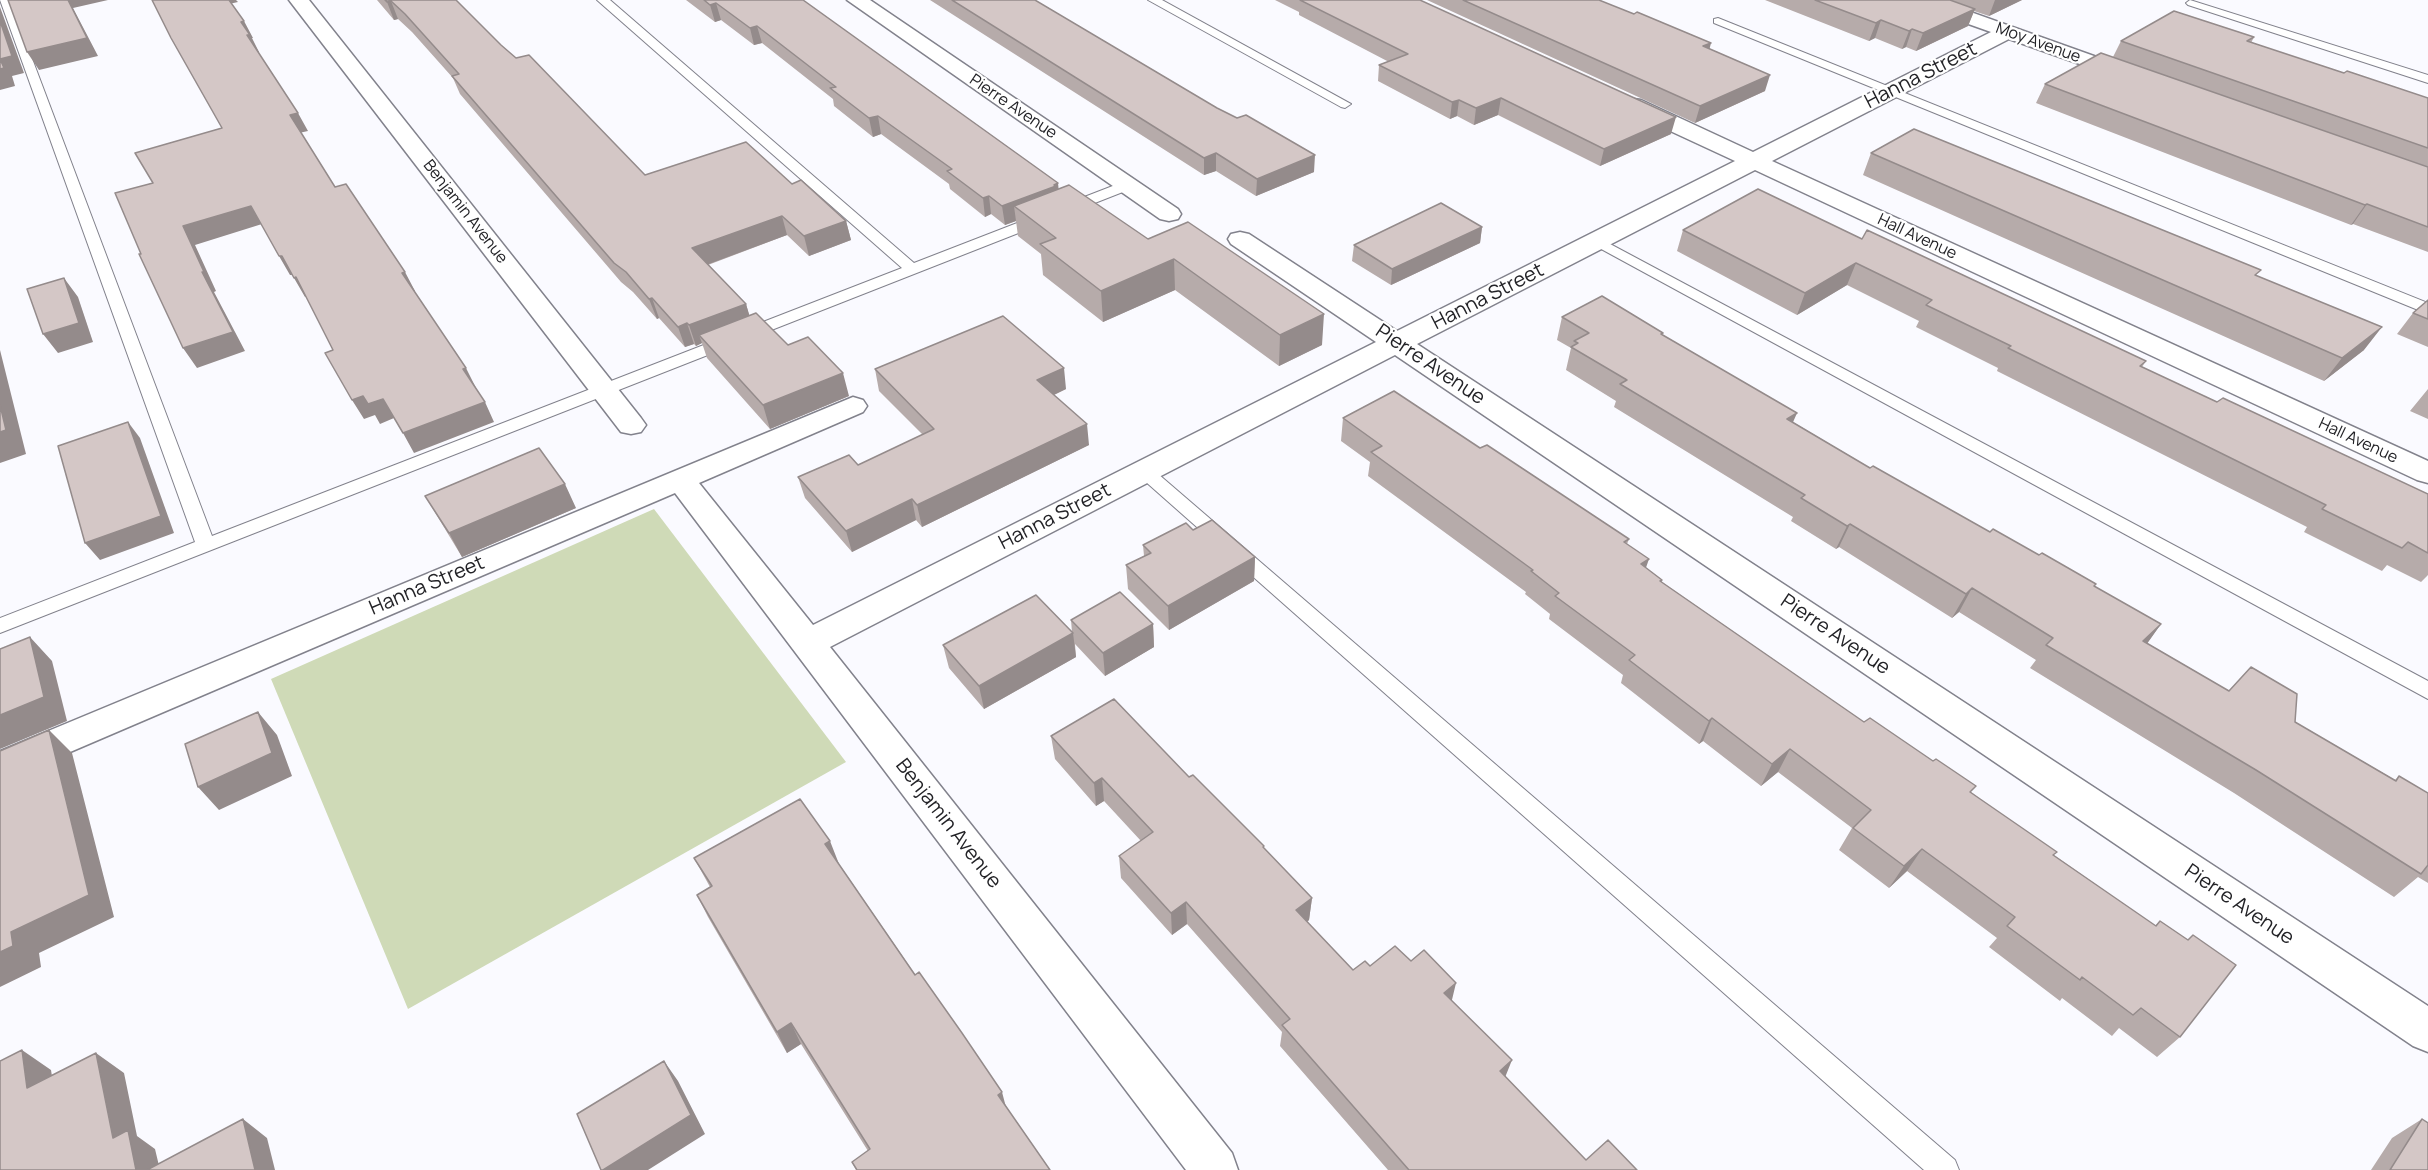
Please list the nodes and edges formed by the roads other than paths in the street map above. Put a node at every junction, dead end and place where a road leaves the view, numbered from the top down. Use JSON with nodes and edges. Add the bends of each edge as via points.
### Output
{"nodes":[{"id":1,"x":4,"y":0,"type":"edge"},
{"id":2,"x":298,"y":0,"type":"edge"},
{"id":3,"x":603,"y":0,"type":"edge"},
{"id":4,"x":857,"y":0,"type":"edge"},
{"id":5,"x":1154,"y":0,"type":"edge"},
{"id":6,"x":1919,"y":0,"type":"edge"},
{"id":7,"x":2192,"y":3,"type":"dead end"},
{"id":8,"x":1718,"y":21,"type":"dead end"},
{"id":9,"x":2007,"y":32,"type":"junction"},
{"id":10,"x":2428,"y":79,"type":"edge"},
{"id":11,"x":2149,"y":83,"type":"edge"},
{"id":12,"x":1891,"y":91,"type":"junction"},
{"id":13,"x":1617,"y":98,"type":"edge"},
{"id":14,"x":1345,"y":104,"type":"dead end"},
{"id":15,"x":1754,"y":161,"type":"junction"},
{"id":16,"x":1128,"y":185,"type":"junction"},
{"id":17,"x":1169,"y":213,"type":"dead end"},
{"id":18,"x":1240,"y":239,"type":"dead end"},
{"id":19,"x":1597,"y":241,"type":"junction"},
{"id":20,"x":912,"y":269,"type":"junction"},
{"id":21,"x":2428,"y":309,"type":"edge"},
{"id":22,"x":1397,"y":343,"type":"junction"},
{"id":23,"x":603,"y":389,"type":"junction"},
{"id":24,"x":853,"y":406,"type":"dead end"},
{"id":25,"x":631,"y":425,"type":"dead end"},
{"id":26,"x":1144,"y":471,"type":"junction"},
{"id":27,"x":2428,"y":473,"type":"edge"},
{"id":28,"x":680,"y":479,"type":"junction"},
{"id":29,"x":206,"y":545,"type":"junction"},
{"id":30,"x":0,"y":626,"type":"edge"},
{"id":31,"x":808,"y":644,"type":"junction"},
{"id":32,"x":2428,"y":691,"type":"edge"},
{"id":33,"x":0,"y":767,"type":"edge"},
{"id":34,"x":2428,"y":1031,"type":"edge"},
{"id":35,"x":1215,"y":1170,"type":"edge"},
{"id":36,"x":1945,"y":1170,"type":"edge"}],
"edges":[{"from":1,"to":29,"type":"lane"},
{"from":2,"to":23,"type":"street","name":"Benjamin Avenue"},
{"from":3,"to":20,"type":"lane"},
{"from":4,"to":16,"type":"street","name":"Pierre Avenue"},
{"from":5,"to":14,"type":"lane"},
{"from":6,"to":9,"type":"street","name":"Moy Avenue"},
{"from":7,"to":10,"type":"lane"},
{"from":8,"to":12,"type":"lane"},
{"from":9,"to":11,"type":"street","name":"Moy Avenue"},
{"from":9,"to":12,"type":"street","name":"Hanna Street"},
{"from":12,"to":15,"type":"street","name":"Hanna Street"},
{"from":12,"to":21,"type":"lane"},
{"from":13,"to":15,"type":"street","name":"Hall Avenue"},
{"from":15,"to":19,"type":"street","name":"Hanna Street"},
{"from":15,"to":27,"type":"street","name":"Hall Avenue"},
{"from":16,"to":17,"type":"street","name":"Pierre Avenue"},
{"from":16,"to":20,"type":"lane"},
{"from":18,"to":22,"type":"street","name":"Pierre Avenue"},
{"from":19,"to":22,"type":"street","name":"Hanna Street"},
{"from":19,"to":32,"type":"lane"},
{"from":20,"to":23,"type":"lane"},
{"from":22,"to":26,"type":"street","name":"Hanna Street"},
{"from":22,"to":34,"type":"street","name":"Pierre Avenue"},
{"from":23,"to":25,"type":"street","name":"Benjamin Avenue"},
{"from":23,"to":29,"type":"lane"},
{"from":24,"to":28,"type":"street","name":"Hanna Street"},
{"from":26,"to":31,"type":"street","name":"Hanna Street"},
{"from":26,"to":36,"type":"lane"},
{"from":28,"to":31,"type":"street","name":"Benjamin Avenue"},
{"from":28,"to":33,"type":"street","name":"Hanna Street"},
{"from":29,"to":30,"type":"lane"},
{"from":31,"to":35,"type":"street","name":"Benjamin Avenue"}]}
